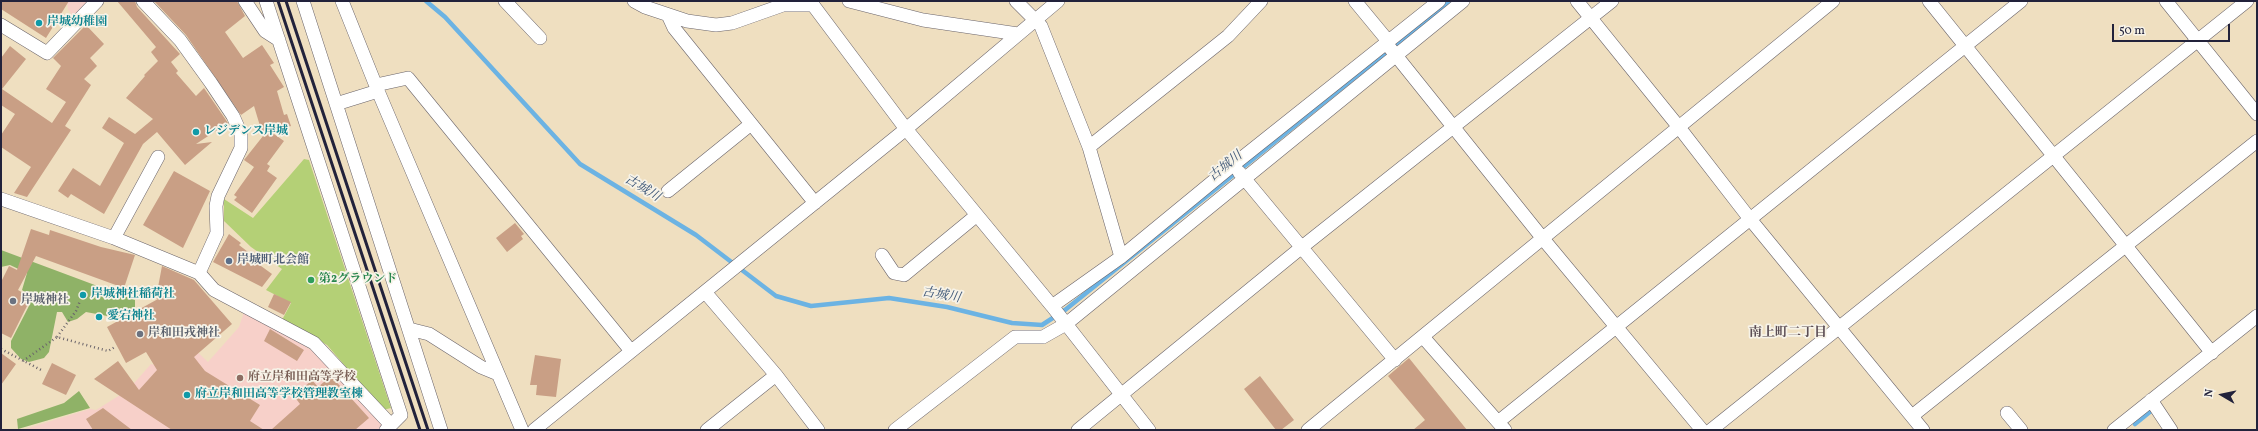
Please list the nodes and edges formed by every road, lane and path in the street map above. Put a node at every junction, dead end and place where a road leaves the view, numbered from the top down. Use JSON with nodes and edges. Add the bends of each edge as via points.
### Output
{"nodes":[{"id":1,"x":97,"y":1,"type":"edge"},
{"id":2,"x":143,"y":1,"type":"edge"},
{"id":3,"x":245,"y":1,"type":"edge"},
{"id":4,"x":266,"y":1,"type":"edge"},
{"id":5,"x":302,"y":1,"type":"edge"},
{"id":6,"x":342,"y":1,"type":"edge"},
{"id":7,"x":505,"y":1,"type":"edge"},
{"id":8,"x":634,"y":1,"type":"edge"},
{"id":9,"x":849,"y":1,"type":"edge"},
{"id":10,"x":1016,"y":1,"type":"edge"},
{"id":11,"x":1058,"y":1,"type":"edge"},
{"id":12,"x":1260,"y":1,"type":"edge"},
{"id":13,"x":1355,"y":1,"type":"edge"},
{"id":14,"x":1439,"y":1,"type":"edge"},
{"id":15,"x":1463,"y":1,"type":"edge"},
{"id":16,"x":1577,"y":1,"type":"edge"},
{"id":17,"x":1612,"y":1,"type":"edge"},
{"id":18,"x":1834,"y":1,"type":"edge"},
{"id":19,"x":1929,"y":1,"type":"edge"},
{"id":20,"x":2021,"y":1,"type":"edge"},
{"id":21,"x":2166,"y":1,"type":"edge"},
{"id":22,"x":2247,"y":1,"type":"edge"},
{"id":23,"x":811,"y":3,"type":"edge"},
{"id":24,"x":668,"y":14,"type":"junction"},
{"id":25,"x":1591,"y":18,"type":"junction"},
{"id":26,"x":1035,"y":20,"type":"junction"},
{"id":27,"x":1,"y":24,"type":"edge"},
{"id":28,"x":1018,"y":34,"type":"junction"},
{"id":29,"x":540,"y":38,"type":"dead end"},
{"id":30,"x":279,"y":40,"type":"junction"},
{"id":31,"x":2198,"y":40,"type":"junction"},
{"id":32,"x":1387,"y":42,"type":"junction"},
{"id":33,"x":1965,"y":46,"type":"junction"},
{"id":34,"x":1396,"y":55,"type":"junction"},
{"id":35,"x":377,"y":88,"type":"junction"},
{"id":36,"x":336,"y":104,"type":"junction"},
{"id":37,"x":2257,"y":114,"type":"edge"},
{"id":38,"x":751,"y":124,"type":"junction"},
{"id":39,"x":1454,"y":126,"type":"junction"},
{"id":40,"x":1678,"y":126,"type":"junction"},
{"id":41,"x":906,"y":129,"type":"junction"},
{"id":42,"x":2257,"y":141,"type":"edge"},
{"id":43,"x":1089,"y":147,"type":"junction"},
{"id":44,"x":2053,"y":156,"type":"junction"},
{"id":45,"x":158,"y":157,"type":"dead end"},
{"id":46,"x":1233,"y":165,"type":"junction"},
{"id":47,"x":1245,"y":177,"type":"junction"},
{"id":48,"x":668,"y":191,"type":"dead end"},
{"id":49,"x":1,"y":198,"type":"edge"},
{"id":50,"x":815,"y":203,"type":"junction"},
{"id":51,"x":977,"y":215,"type":"junction"},
{"id":52,"x":1750,"y":219,"type":"junction"},
{"id":53,"x":114,"y":238,"type":"junction"},
{"id":54,"x":1544,"y":240,"type":"junction"},
{"id":55,"x":1302,"y":247,"type":"junction"},
{"id":56,"x":2127,"y":247,"type":"junction"},
{"id":57,"x":882,"y":254,"type":"dead end"},
{"id":58,"x":1120,"y":257,"type":"junction"},
{"id":59,"x":199,"y":272,"type":"junction"},
{"id":60,"x":705,"y":292,"type":"junction"},
{"id":61,"x":80,"y":300,"type":"dead end"},
{"id":62,"x":1052,"y":307,"type":"junction"},
{"id":63,"x":2257,"y":316,"type":"edge"},
{"id":64,"x":1066,"y":323,"type":"junction"},
{"id":65,"x":1616,"y":328,"type":"junction"},
{"id":66,"x":1838,"y":328,"type":"junction"},
{"id":67,"x":409,"y":329,"type":"junction"},
{"id":68,"x":57,"y":337,"type":"junction"},
{"id":69,"x":1424,"y":337,"type":"junction"},
{"id":70,"x":115,"y":347,"type":"dead end"},
{"id":71,"x":1,"y":349,"type":"edge"},
{"id":72,"x":631,"y":351,"type":"junction"},
{"id":73,"x":2212,"y":353,"type":"junction"},
{"id":74,"x":1395,"y":360,"type":"junction"},
{"id":75,"x":23,"y":361,"type":"junction"},
{"id":76,"x":43,"y":371,"type":"dead end"},
{"id":77,"x":498,"y":374,"type":"junction"},
{"id":78,"x":776,"y":375,"type":"junction"},
{"id":79,"x":1122,"y":395,"type":"junction"},
{"id":80,"x":2151,"y":400,"type":"junction"},
{"id":81,"x":2007,"y":413,"type":"dead end"},
{"id":82,"x":1912,"y":416,"type":"junction"},
{"id":83,"x":1502,"y":426,"type":"edge"},
{"id":84,"x":388,"y":427,"type":"edge"},
{"id":85,"x":441,"y":430,"type":"edge"},
{"id":86,"x":522,"y":430,"type":"edge"},
{"id":87,"x":534,"y":430,"type":"edge"},
{"id":88,"x":707,"y":430,"type":"edge"},
{"id":89,"x":818,"y":430,"type":"edge"},
{"id":90,"x":895,"y":430,"type":"edge"},
{"id":91,"x":1078,"y":430,"type":"edge"},
{"id":92,"x":1149,"y":430,"type":"edge"},
{"id":93,"x":1308,"y":430,"type":"edge"},
{"id":94,"x":1702,"y":430,"type":"edge"},
{"id":95,"x":1711,"y":430,"type":"edge"},
{"id":96,"x":1923,"y":430,"type":"edge"},
{"id":97,"x":2021,"y":430,"type":"edge"},
{"id":98,"x":2114,"y":430,"type":"edge"},
{"id":99,"x":2171,"y":430,"type":"edge"}],
"edges":[{"from":1,"to":27,"type":"street","via":[[47,53]]},
{"from":2,"to":59,"type":"street","via":[[180,40],[233,116],[241,134],[241,148],[218,196],[217,233]]},
{"from":3,"to":30,"type":"street","via":[[265,31]]},
{"from":4,"to":30,"type":"street"},
{"from":5,"to":36,"type":"street"},
{"from":6,"to":35,"type":"street"},
{"from":7,"to":29,"type":"street"},
{"from":8,"to":24,"type":"street"},
{"from":9,"to":28,"type":"street","via":[[923,20]]},
{"from":10,"to":26,"type":"street"},
{"from":11,"to":26,"type":"street"},
{"from":12,"to":43,"type":"street","via":[[1228,36]]},
{"from":13,"to":32,"type":"street"},
{"from":14,"to":32,"type":"street"},
{"from":15,"to":34,"type":"street"},
{"from":16,"to":25,"type":"street"},
{"from":17,"to":25,"type":"street"},
{"from":18,"to":40,"type":"street"},
{"from":19,"to":33,"type":"street"},
{"from":20,"to":33,"type":"street"},
{"from":21,"to":31,"type":"street"},
{"from":22,"to":31,"type":"street"},
{"from":23,"to":24,"type":"street","via":[[782,5],[732,23],[716,25]]},
{"from":23,"to":41,"type":"street"},
{"from":24,"to":38,"type":"street","via":[[674,28]]},
{"from":25,"to":39,"type":"street"},
{"from":25,"to":40,"type":"street"},
{"from":26,"to":28,"type":"street"},
{"from":26,"to":43,"type":"street","via":[[1041,26]]},
{"from":28,"to":41,"type":"street"},
{"from":30,"to":84,"type":"street","via":[[401,415]]},
{"from":31,"to":37,"type":"street"},
{"from":31,"to":44,"type":"street"},
{"from":32,"to":34,"type":"street"},
{"from":32,"to":46,"type":"street"},
{"from":33,"to":44,"type":"street"},
{"from":33,"to":52,"type":"street"},
{"from":34,"to":39,"type":"street"},
{"from":34,"to":47,"type":"street"},
{"from":35,"to":36,"type":"street"},
{"from":35,"to":72,"type":"street","via":[[408,78]]},
{"from":35,"to":77,"type":"street"},
{"from":36,"to":67,"type":"street"},
{"from":38,"to":48,"type":"street"},
{"from":38,"to":50,"type":"street"},
{"from":39,"to":54,"type":"street"},
{"from":39,"to":55,"type":"street"},
{"from":40,"to":52,"type":"street"},
{"from":40,"to":54,"type":"street"},
{"from":41,"to":50,"type":"street"},
{"from":41,"to":51,"type":"street"},
{"from":42,"to":56,"type":"street"},
{"from":43,"to":58,"type":"street"},
{"from":44,"to":56,"type":"street"},
{"from":44,"to":66,"type":"street"},
{"from":45,"to":53,"type":"street"},
{"from":46,"to":47,"type":"street"},
{"from":46,"to":58,"type":"street"},
{"from":47,"to":55,"type":"street"},
{"from":47,"to":64,"type":"street"},
{"from":49,"to":53,"type":"street"},
{"from":50,"to":60,"type":"street"},
{"from":51,"to":57,"type":"street","via":[[904,275],[894,273]]},
{"from":51,"to":62,"type":"street"},
{"from":52,"to":65,"type":"street"},
{"from":52,"to":66,"type":"street"},
{"from":53,"to":59,"type":"street"},
{"from":54,"to":65,"type":"street"},
{"from":54,"to":69,"type":"street"},
{"from":55,"to":74,"type":"street"},
{"from":55,"to":79,"type":"street"},
{"from":56,"to":73,"type":"street"},
{"from":56,"to":82,"type":"street"},
{"from":58,"to":62,"type":"street"},
{"from":59,"to":84,"type":"street","via":[[214,290],[314,344]]},
{"from":60,"to":72,"type":"street"},
{"from":60,"to":78,"type":"street"},
{"from":61,"to":68,"type":"path","via":[[76,311]]},
{"from":62,"to":64,"type":"street"},
{"from":63,"to":73,"type":"street"},
{"from":64,"to":79,"type":"street"},
{"from":64,"to":90,"type":"street","via":[[1043,337],[1015,337]]},
{"from":65,"to":83,"type":"street"},
{"from":65,"to":94,"type":"street"},
{"from":66,"to":82,"type":"street"},
{"from":66,"to":95,"type":"street"},
{"from":67,"to":77,"type":"street","via":[[429,334],[481,367]]},
{"from":67,"to":85,"type":"street"},
{"from":68,"to":70,"type":"path","via":[[108,351]]},
{"from":68,"to":75,"type":"path"},
{"from":69,"to":74,"type":"street"},
{"from":69,"to":83,"type":"street"},
{"from":71,"to":75,"type":"path"},
{"from":72,"to":87,"type":"street"},
{"from":73,"to":80,"type":"street"},
{"from":74,"to":93,"type":"street"},
{"from":75,"to":76,"type":"path"},
{"from":77,"to":86,"type":"street"},
{"from":78,"to":88,"type":"street"},
{"from":78,"to":89,"type":"street"},
{"from":79,"to":91,"type":"street"},
{"from":79,"to":92,"type":"street"},
{"from":80,"to":98,"type":"street"},
{"from":80,"to":99,"type":"street"},
{"from":81,"to":97,"type":"street"},
{"from":82,"to":96,"type":"street"}]}
